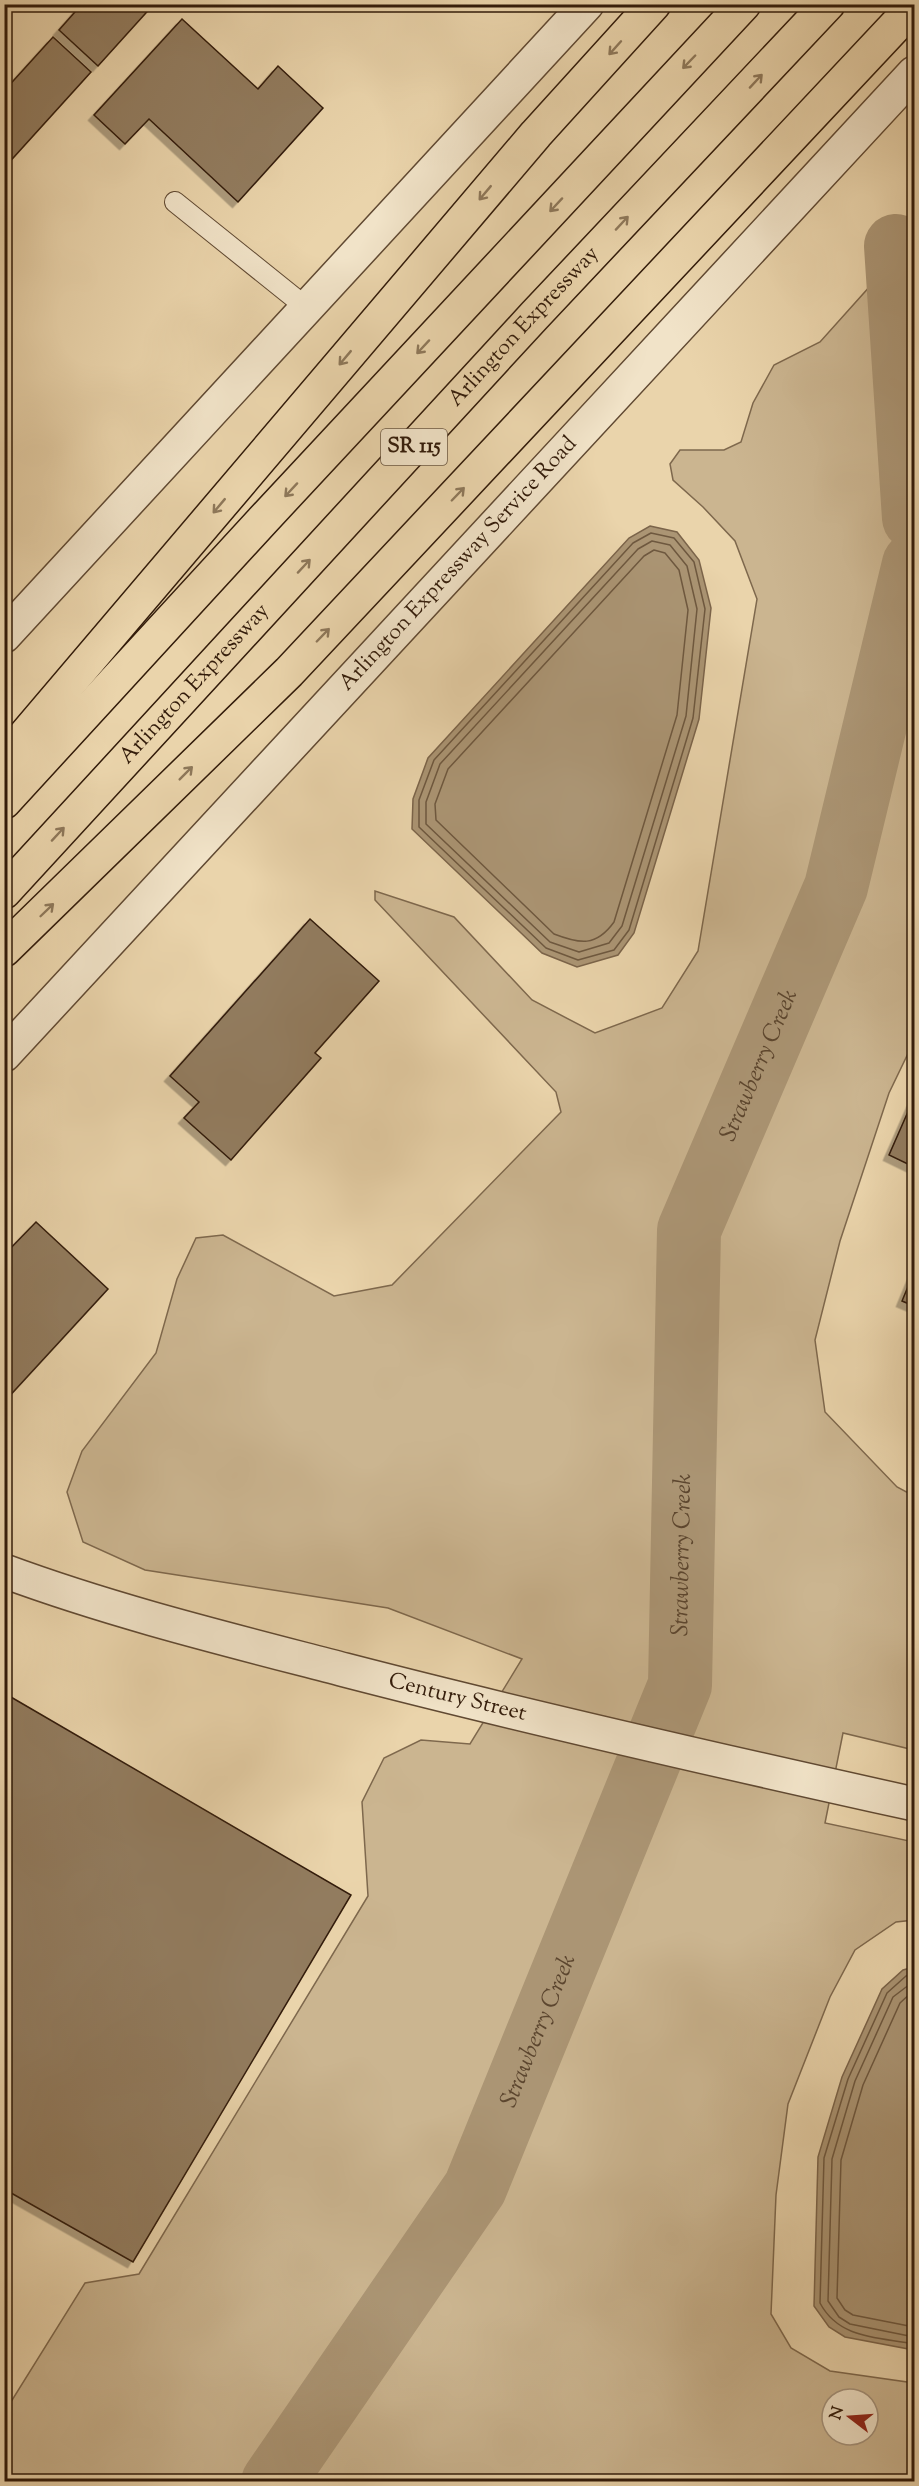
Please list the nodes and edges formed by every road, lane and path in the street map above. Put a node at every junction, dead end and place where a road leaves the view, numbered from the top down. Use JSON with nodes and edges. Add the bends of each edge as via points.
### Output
{"nodes":[{"id":1,"x":587,"y":4,"type":"edge"},
{"id":2,"x":654,"y":4,"type":"edge"},
{"id":3,"x":744,"y":4,"type":"edge"},
{"id":4,"x":828,"y":4,"type":"edge"},
{"id":5,"x":915,"y":6,"type":"edge"},
{"id":6,"x":915,"y":73,"type":"edge"},
{"id":7,"x":176,"y":202,"type":"dead end"},
{"id":8,"x":307,"y":308,"type":"junction"},
{"id":9,"x":4,"y":636,"type":"edge"},
{"id":10,"x":4,"y":760,"type":"edge"},
{"id":11,"x":4,"y":802,"type":"edge"},
{"id":12,"x":4,"y":892,"type":"edge"},
{"id":13,"x":4,"y":950,"type":"edge"},
{"id":14,"x":4,"y":1055,"type":"edge"},
{"id":15,"x":4,"y":1571,"type":"edge"},
{"id":16,"x":915,"y":1804,"type":"edge"}],
"edges":[{"from":1,"to":8,"type":"street"},
{"from":2,"to":10,"type":"highway","one_way":true,"via":[[536,134]]},
{"from":3,"to":11,"type":"highway","number":"SR 115","one_way":true},
{"from":12,"to":4,"type":"highway","name":"Arlington Expressway","number":"SR 115","one_way":true,"via":[[534,316]]},
{"from":13,"to":5,"type":"highway","one_way":true,"via":[[289,672]]},
{"from":6,"to":14,"type":"street","name":"Arlington Expressway Service Road"},
{"from":7,"to":8,"type":"lane"},
{"from":8,"to":9,"type":"street"},
{"from":15,"to":16,"type":"street","name":"Century Street","via":[[198,1632],[483,1706]]}]}
